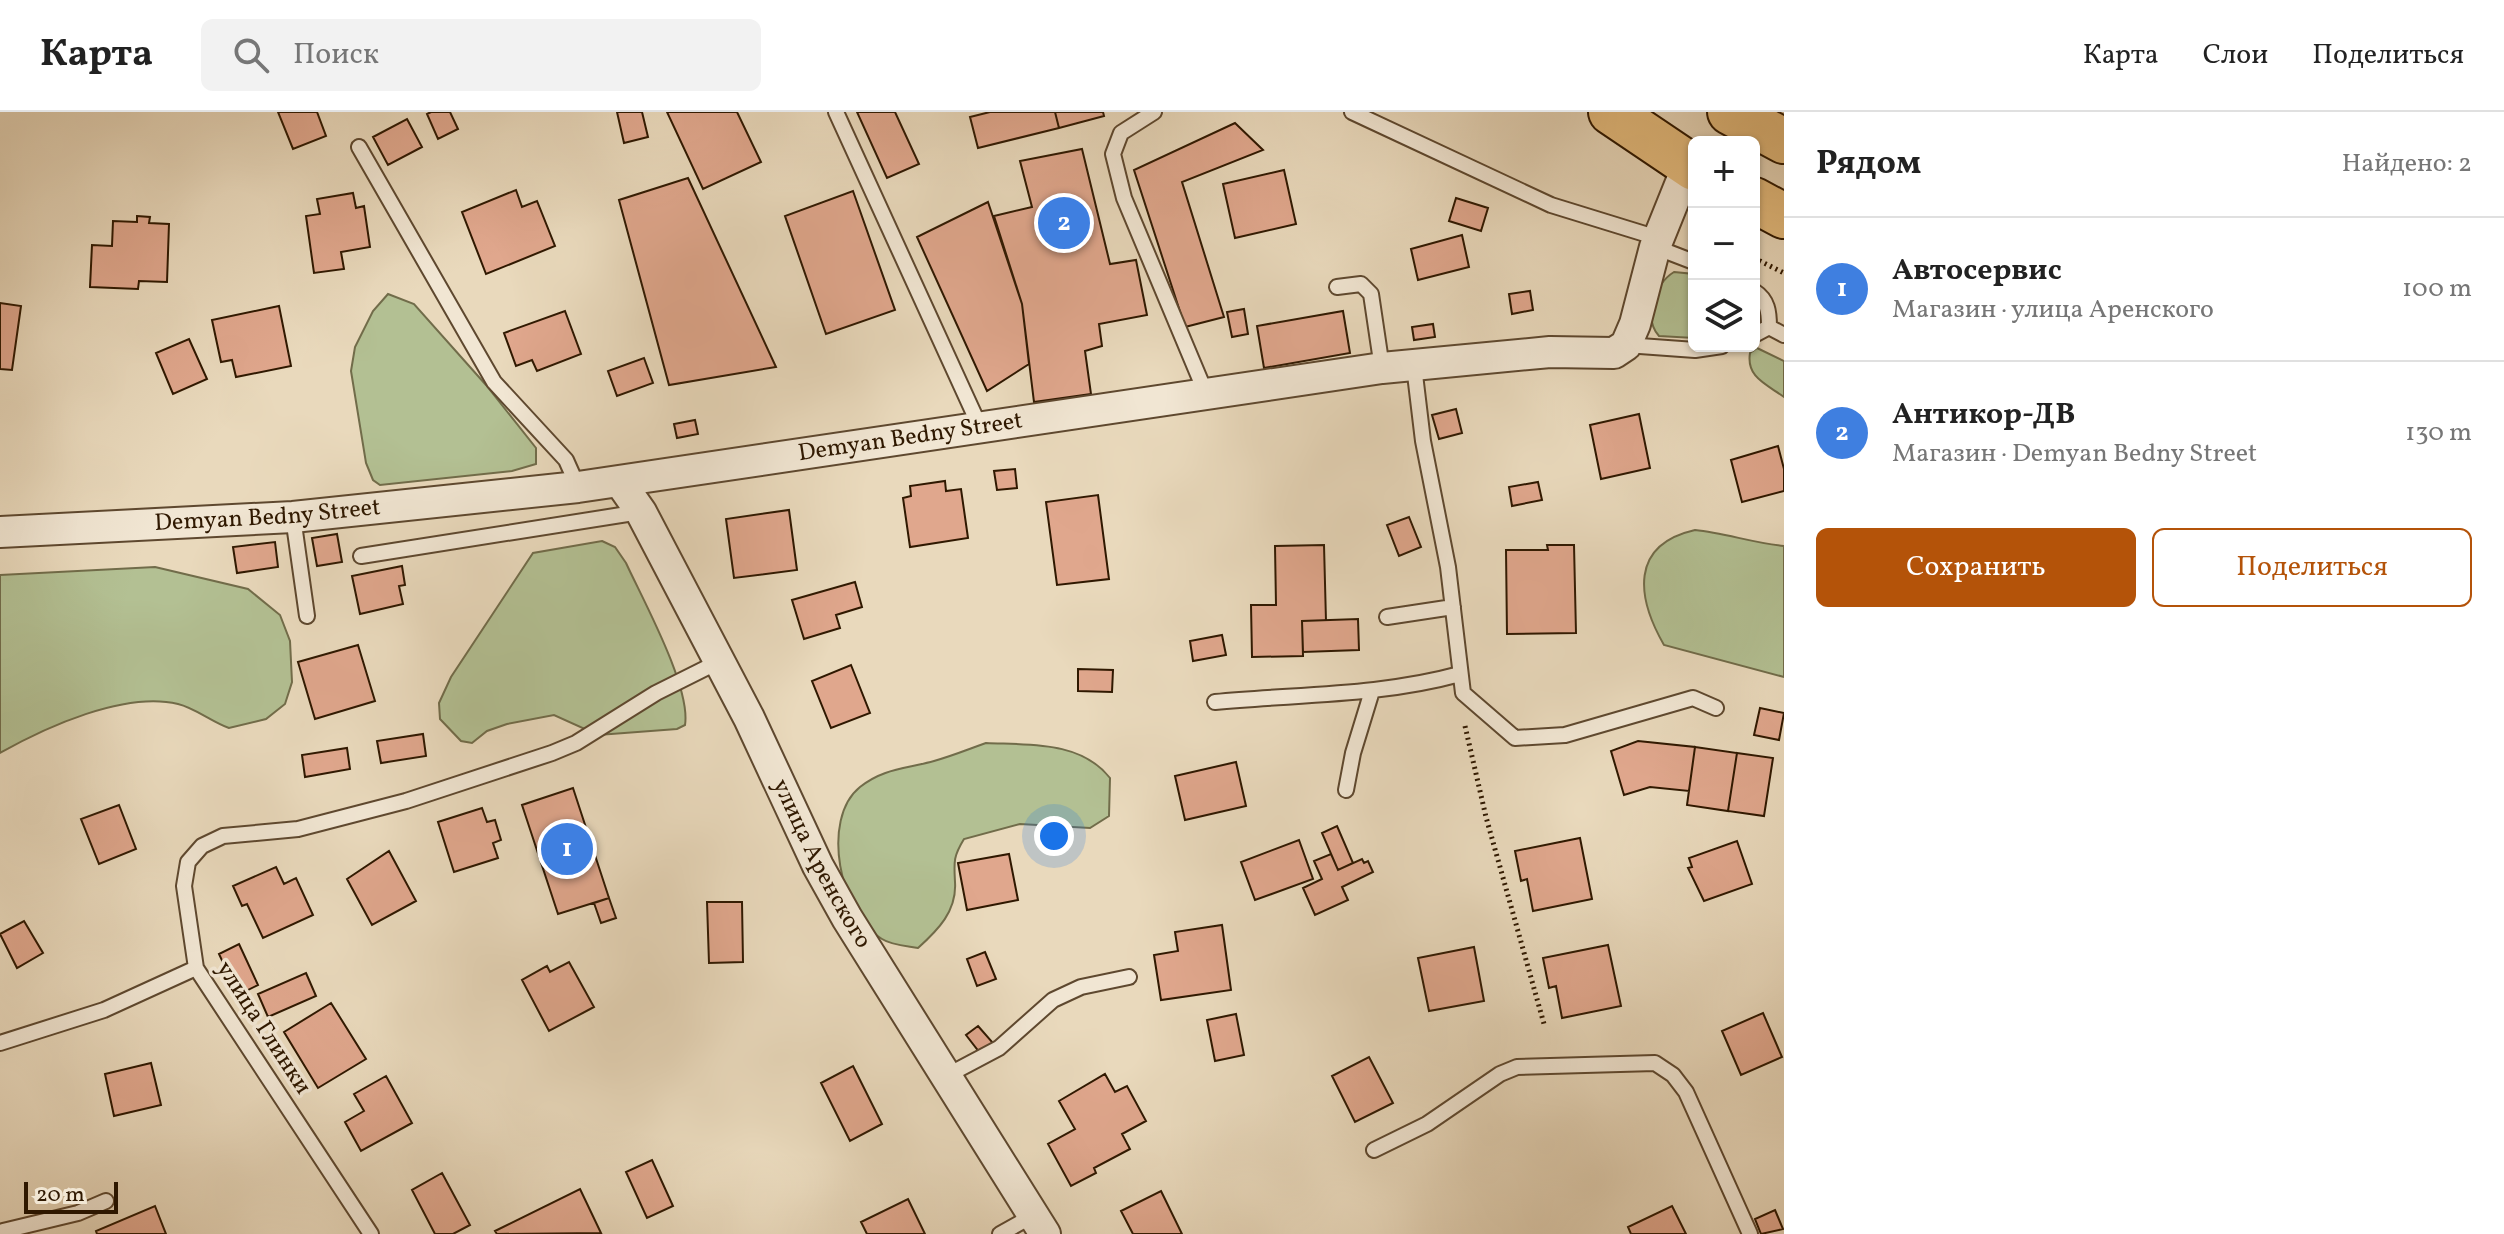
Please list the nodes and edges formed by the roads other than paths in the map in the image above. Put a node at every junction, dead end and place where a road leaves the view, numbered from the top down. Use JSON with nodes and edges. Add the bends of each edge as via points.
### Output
{"nodes":[{"id":1,"x":836,"y":112,"type":"edge"},
{"id":2,"x":1154,"y":112,"type":"edge"},
{"id":3,"x":1352,"y":112,"type":"edge"},
{"id":4,"x":1611,"y":112,"type":"edge"},
{"id":5,"x":1730,"y":112,"type":"edge"},
{"id":6,"x":1784,"y":141,"type":"edge"},
{"id":7,"x":359,"y":147,"type":"dead end"},
{"id":8,"x":1688,"y":165,"type":"edge"},
{"id":9,"x":1688,"y":174,"type":"edge"},
{"id":10,"x":1760,"y":203,"type":"edge"},
{"id":11,"x":1784,"y":216,"type":"edge"},
{"id":12,"x":1657,"y":242,"type":"junction"},
{"id":13,"x":1688,"y":259,"type":"edge"},
{"id":14,"x":1337,"y":287,"type":"dead end"},
{"id":15,"x":1760,"y":296,"type":"edge"},
{"id":16,"x":1769,"y":327,"type":"junction"},
{"id":17,"x":1760,"y":332,"type":"edge"},
{"id":18,"x":1784,"y":335,"type":"edge"},
{"id":19,"x":1626,"y":345,"type":"junction"},
{"id":20,"x":1688,"y":349,"type":"edge"},
{"id":21,"x":1414,"y":366,"type":"junction"},
{"id":22,"x":1382,"y":368,"type":"junction"},
{"id":23,"x":1207,"y":396,"type":"junction"},
{"id":24,"x":980,"y":427,"type":"junction"},
{"id":25,"x":620,"y":482,"type":"junction"},
{"id":26,"x":578,"y":487,"type":"junction"},
{"id":27,"x":641,"y":512,"type":"junction"},
{"id":28,"x":293,"y":517,"type":"junction"},
{"id":29,"x":0,"y":532,"type":"edge"},
{"id":30,"x":361,"y":556,"type":"dead end"},
{"id":31,"x":1453,"y":607,"type":"junction"},
{"id":32,"x":307,"y":616,"type":"dead end"},
{"id":33,"x":1387,"y":617,"type":"dead end"},
{"id":34,"x":718,"y":662,"type":"junction"},
{"id":35,"x":1460,"y":674,"type":"junction"},
{"id":36,"x":1372,"y":691,"type":"junction"},
{"id":37,"x":1215,"y":702,"type":"dead end"},
{"id":38,"x":1716,"y":708,"type":"dead end"},
{"id":39,"x":1346,"y":790,"type":"dead end"},
{"id":40,"x":196,"y":968,"type":"junction"},
{"id":41,"x":1129,"y":977,"type":"dead end"},
{"id":42,"x":0,"y":1043,"type":"edge"},
{"id":43,"x":948,"y":1075,"type":"junction"},
{"id":44,"x":1374,"y":1150,"type":"dead end"},
{"id":45,"x":106,"y":1201,"type":"dead end"},
{"id":46,"x":1040,"y":1224,"type":"edge"},
{"id":47,"x":3,"y":1233,"type":"edge"},
{"id":48,"x":371,"y":1234,"type":"edge"},
{"id":49,"x":1000,"y":1234,"type":"edge"},
{"id":50,"x":1750,"y":1234,"type":"edge"}],
"edges":[{"from":1,"to":24,"type":"lane"},
{"from":2,"to":23,"type":"lane","via":[[1121,133],[1113,154],[1124,198]]},
{"from":3,"to":12,"type":"lane","via":[[1551,205]]},
{"from":4,"to":8,"type":"highway"},
{"from":5,"to":6,"type":"highway"},
{"from":7,"to":26,"type":"lane","via":[[494,382],[566,460]]},
{"from":9,"to":12,"type":"street"},
{"from":10,"to":11,"type":"highway"},
{"from":12,"to":13,"type":"lane"},
{"from":12,"to":19,"type":"street"},
{"from":14,"to":22,"type":"lane","via":[[1361,284],[1371,294]]},
{"from":15,"to":16,"type":"lane","via":[[1769,311]]},
{"from":16,"to":17,"type":"lane"},
{"from":16,"to":18,"type":"lane"},
{"from":19,"to":20,"type":"lane"},
{"from":19,"to":21,"type":"street","name":"Demyan Bedny Street","via":[[1596,355],[1550,352]]},
{"from":21,"to":22,"type":"street","name":"Demyan Bedny Street"},
{"from":21,"to":31,"type":"lane"},
{"from":22,"to":23,"type":"street","name":"Demyan Bedny Street"},
{"from":23,"to":24,"type":"street","name":"Demyan Bedny Street"},
{"from":24,"to":25,"type":"street","name":"Demyan Bedny Street"},
{"from":25,"to":26,"type":"street","name":"Demyan Bedny Street"},
{"from":25,"to":27,"type":"street","name":"улица Аренского"},
{"from":26,"to":28,"type":"street","name":"Demyan Bedny Street"},
{"from":27,"to":30,"type":"lane"},
{"from":27,"to":34,"type":"street","name":"улица Аренского"},
{"from":28,"to":29,"type":"street","name":"Demyan Bedny Street"},
{"from":28,"to":32,"type":"lane"},
{"from":31,"to":33,"type":"lane"},
{"from":31,"to":35,"type":"lane"},
{"from":34,"to":40,"type":"lane","name":"улица Глинки","via":[[576,743],[406,801],[298,829],[223,836],[202,846],[188,862],[184,886]]},
{"from":34,"to":43,"type":"street","name":"улица Аренского","via":[[784,787],[818,866]]},
{"from":35,"to":36,"type":"lane"},
{"from":35,"to":38,"type":"lane","via":[[1463,693],[1515,738],[1565,735],[1693,698]]},
{"from":36,"to":37,"type":"lane"},
{"from":36,"to":39,"type":"lane"},
{"from":40,"to":42,"type":"lane","via":[[104,1010]]},
{"from":40,"to":48,"type":"lane","name":"улица Глинки"},
{"from":41,"to":43,"type":"lane","via":[[1081,987],[1053,1000],[999,1048]]},
{"from":43,"to":46,"type":"street","name":"улица Аренского"},
{"from":44,"to":50,"type":"lane","via":[[1427,1124],[1517,1067],[1655,1063],[1686,1092]]},
{"from":45,"to":47,"type":"lane"},
{"from":46,"to":49,"type":"lane"}]}
